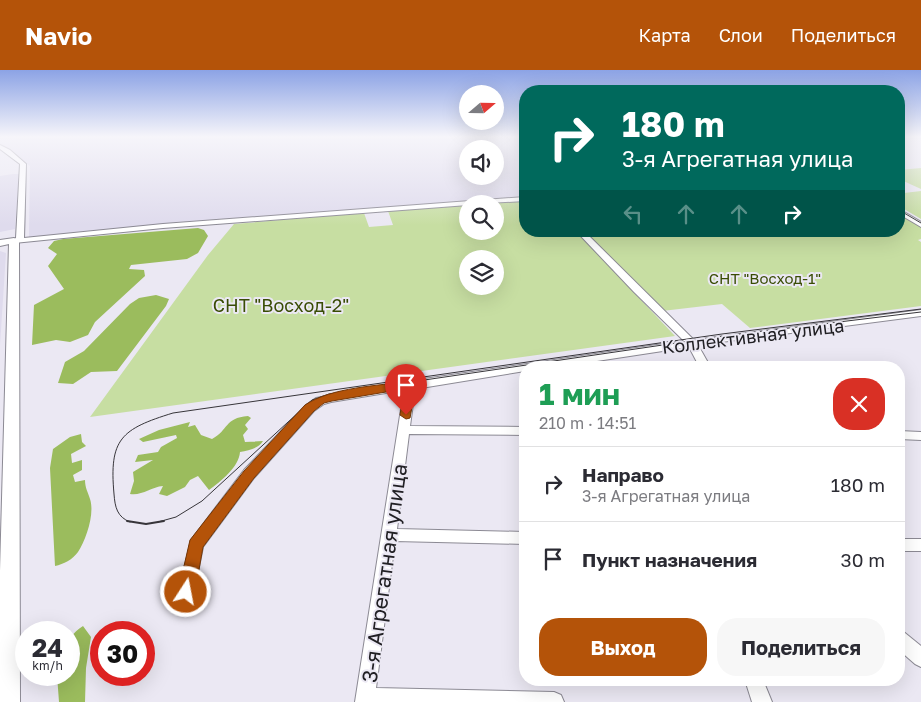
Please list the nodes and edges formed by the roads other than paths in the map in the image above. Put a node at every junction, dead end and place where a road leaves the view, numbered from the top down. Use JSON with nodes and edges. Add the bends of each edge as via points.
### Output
{"nodes":[{"id":1,"x":23,"y":165,"type":"edge"},
{"id":2,"x":519,"y":199,"type":"edge"},
{"id":3,"x":905,"y":215,"type":"edge"},
{"id":4,"x":921,"y":225,"type":"edge"},
{"id":5,"x":586,"y":237,"type":"edge"},
{"id":6,"x":11,"y":241,"type":"edge"},
{"id":7,"x":921,"y":313,"type":"edge"},
{"id":8,"x":692,"y":343,"type":"junction"},
{"id":9,"x":572,"y":361,"type":"edge"},
{"id":10,"x":702,"y":361,"type":"edge"},
{"id":11,"x":519,"y":369,"type":"edge"},
{"id":12,"x":410,"y":385,"type":"junction"},
{"id":13,"x":404,"y":430,"type":"junction"},
{"id":14,"x":519,"y":431,"type":"edge"},
{"id":15,"x":905,"y":436,"type":"edge"},
{"id":16,"x":921,"y":436,"type":"edge"},
{"id":17,"x":389,"y":535,"type":"junction"},
{"id":18,"x":519,"y":538,"type":"edge"},
{"id":19,"x":905,"y":545,"type":"edge"},
{"id":20,"x":921,"y":545,"type":"edge"},
{"id":21,"x":183,"y":607,"type":"dead end"},
{"id":22,"x":905,"y":644,"type":"edge"},
{"id":23,"x":921,"y":658,"type":"edge"},
{"id":24,"x":756,"y":686,"type":"edge"},
{"id":25,"x":366,"y":699,"type":"edge"},
{"id":26,"x":8,"y":702,"type":"edge"},
{"id":27,"x":554,"y":702,"type":"edge"},
{"id":28,"x":762,"y":702,"type":"edge"}],
"edges":[{"from":1,"to":6,"type":"street"},
{"from":2,"to":6,"type":"street","via":[[163,226]]},
{"from":3,"to":4,"type":"street"},
{"from":5,"to":8,"type":"street"},
{"from":6,"to":26,"type":"street"},
{"from":7,"to":8,"type":"street","name":"Коллективная улица"},
{"from":8,"to":9,"type":"street","name":"Коллективная улица"},
{"from":8,"to":10,"type":"street"},
{"from":11,"to":12,"type":"street","name":"Коллективная улица"},
{"from":12,"to":13,"type":"street","name":"3-я Агрегатная улица"},
{"from":12,"to":21,"type":"street","name":"Коллективная улица","via":[[320,401],[294,423],[249,474],[196,545]]},
{"from":13,"to":14,"type":"street"},
{"from":13,"to":17,"type":"street","name":"3-я Агрегатная улица"},
{"from":15,"to":16,"type":"street"},
{"from":17,"to":18,"type":"street"},
{"from":17,"to":25,"type":"street","name":"3-я Агрегатная улица"},
{"from":19,"to":20,"type":"street"},
{"from":22,"to":23,"type":"street"},
{"from":24,"to":28,"type":"street"},
{"from":25,"to":27,"type":"street"}]}
